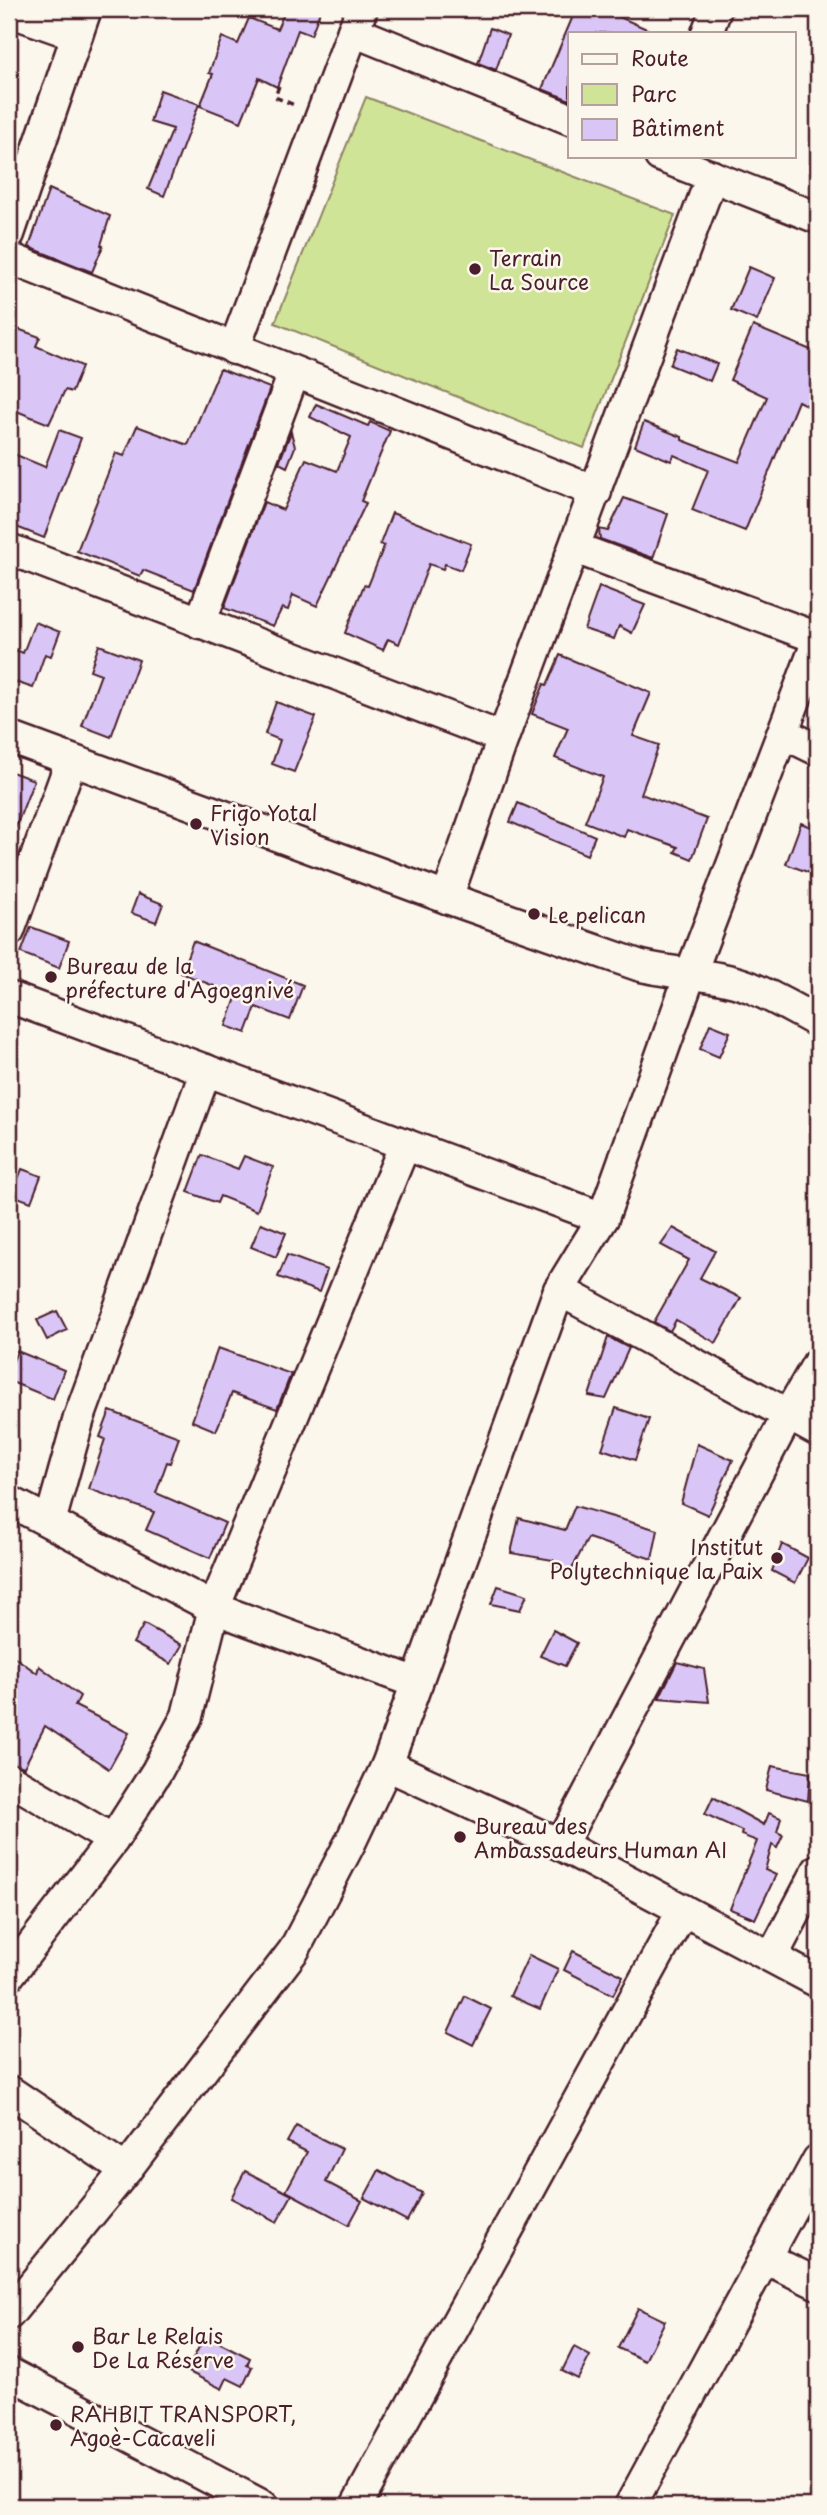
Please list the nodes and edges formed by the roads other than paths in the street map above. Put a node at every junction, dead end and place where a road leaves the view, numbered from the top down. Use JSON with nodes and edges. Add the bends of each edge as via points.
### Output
{"nodes":[{"id":1,"x":716,"y":9,"type":"edge"},
{"id":2,"x":9,"y":11,"type":"edge"},
{"id":3,"x":358,"y":20,"type":"edge"},
{"id":4,"x":81,"y":22,"type":"edge"},
{"id":5,"x":707,"y":32,"type":"edge"},
{"id":6,"x":568,"y":118,"type":"edge"},
{"id":7,"x":667,"y":158,"type":"edge"},
{"id":8,"x":712,"y":176,"type":"junction"},
{"id":9,"x":818,"y":218,"type":"edge"},
{"id":10,"x":9,"y":234,"type":"edge"},
{"id":11,"x":9,"y":258,"type":"edge"},
{"id":12,"x":234,"y":349,"type":"junction"},
{"id":13,"x":294,"y":373,"type":"junction"},
{"id":14,"x":596,"y":492,"type":"junction"},
{"id":15,"x":575,"y":548,"type":"junction"},
{"id":16,"x":9,"y":549,"type":"edge"},
{"id":17,"x":200,"y":624,"type":"junction"},
{"id":18,"x":818,"y":639,"type":"edge"},
{"id":19,"x":783,"y":733,"type":"junction"},
{"id":20,"x":9,"y":737,"type":"edge"},
{"id":21,"x":503,"y":738,"type":"junction"},
{"id":22,"x":818,"y":750,"type":"edge"},
{"id":23,"x":71,"y":761,"type":"junction"},
{"id":24,"x":447,"y":898,"type":"junction"},
{"id":25,"x":9,"y":931,"type":"edge"},
{"id":26,"x":690,"y":975,"type":"junction"},
{"id":27,"x":9,"y":997,"type":"edge"},
{"id":28,"x":818,"y":1022,"type":"edge"},
{"id":29,"x":206,"y":1070,"type":"junction"},
{"id":30,"x":405,"y":1144,"type":"junction"},
{"id":31,"x":603,"y":1218,"type":"junction"},
{"id":32,"x":559,"y":1290,"type":"junction"},
{"id":33,"x":818,"y":1363,"type":"edge"},
{"id":34,"x":788,"y":1415,"type":"junction"},
{"id":35,"x":818,"y":1431,"type":"edge"},
{"id":36,"x":9,"y":1500,"type":"edge"},
{"id":37,"x":50,"y":1522,"type":"junction"},
{"id":38,"x":215,"y":1608,"type":"junction"},
{"id":39,"x":416,"y":1683,"type":"junction"},
{"id":40,"x":387,"y":1765,"type":"junction"},
{"id":41,"x":9,"y":1779,"type":"edge"},
{"id":42,"x":113,"y":1840,"type":"junction"},
{"id":43,"x":561,"y":1845,"type":"junction"},
{"id":44,"x":818,"y":1870,"type":"edge"},
{"id":45,"x":683,"y":1910,"type":"junction"},
{"id":46,"x":772,"y":1957,"type":"junction"},
{"id":47,"x":9,"y":1975,"type":"edge"},
{"id":48,"x":818,"y":1982,"type":"edge"},
{"id":49,"x":9,"y":2091,"type":"edge"},
{"id":50,"x":818,"y":2160,"type":"edge"},
{"id":51,"x":126,"y":2170,"type":"junction"},
{"id":52,"x":765,"y":2258,"type":"junction"},
{"id":53,"x":818,"y":2284,"type":"edge"},
{"id":54,"x":9,"y":2314,"type":"edge"},
{"id":55,"x":9,"y":2373,"type":"edge"},
{"id":56,"x":263,"y":2506,"type":"edge"},
{"id":57,"x":356,"y":2506,"type":"edge"},
{"id":58,"x":630,"y":2506,"type":"edge"}],
"edges":[{"from":1,"to":5,"type":"street"},
{"from":2,"to":4,"type":"street"},
{"from":3,"to":6,"type":"street"},
{"from":3,"to":12,"type":"street"},
{"from":4,"to":10,"type":"street"},
{"from":7,"to":8,"type":"street"},
{"from":8,"to":9,"type":"street"},
{"from":8,"to":14,"type":"street"},
{"from":11,"to":12,"type":"street"},
{"from":12,"to":13,"type":"street"},
{"from":13,"to":14,"type":"street"},
{"from":13,"to":17,"type":"street"},
{"from":14,"to":15,"type":"street"},
{"from":15,"to":18,"type":"street"},
{"from":15,"to":21,"type":"street"},
{"from":16,"to":17,"type":"street"},
{"from":17,"to":21,"type":"street"},
{"from":18,"to":19,"type":"street"},
{"from":19,"to":22,"type":"street"},
{"from":19,"to":26,"type":"street"},
{"from":20,"to":23,"type":"street"},
{"from":21,"to":24,"type":"street"},
{"from":23,"to":24,"type":"street"},
{"from":23,"to":25,"type":"street"},
{"from":24,"to":26,"type":"street","via":[[638,965]]},
{"from":26,"to":28,"type":"street","via":[[749,987]]},
{"from":26,"to":31,"type":"street"},
{"from":27,"to":29,"type":"street"},
{"from":29,"to":30,"type":"street"},
{"from":29,"to":37,"type":"street","via":[[79,1418]]},
{"from":30,"to":31,"type":"street"},
{"from":30,"to":38,"type":"street"},
{"from":31,"to":32,"type":"street"},
{"from":32,"to":34,"type":"street"},
{"from":32,"to":39,"type":"street"},
{"from":33,"to":34,"type":"street"},
{"from":34,"to":35,"type":"street"},
{"from":34,"to":43,"type":"street"},
{"from":36,"to":37,"type":"street"},
{"from":37,"to":38,"type":"street"},
{"from":38,"to":39,"type":"street"},
{"from":38,"to":42,"type":"street","via":[[187,1716]]},
{"from":39,"to":40,"type":"street"},
{"from":40,"to":43,"type":"street"},
{"from":40,"to":51,"type":"street","via":[[294,1950]]},
{"from":41,"to":42,"type":"street"},
{"from":42,"to":47,"type":"street"},
{"from":43,"to":45,"type":"street"},
{"from":44,"to":46,"type":"street"},
{"from":45,"to":46,"type":"street"},
{"from":45,"to":57,"type":"street"},
{"from":46,"to":48,"type":"street"},
{"from":49,"to":51,"type":"street"},
{"from":50,"to":52,"type":"street"},
{"from":51,"to":54,"type":"street"},
{"from":52,"to":53,"type":"street"},
{"from":52,"to":58,"type":"street"},
{"from":55,"to":56,"type":"street"}]}
